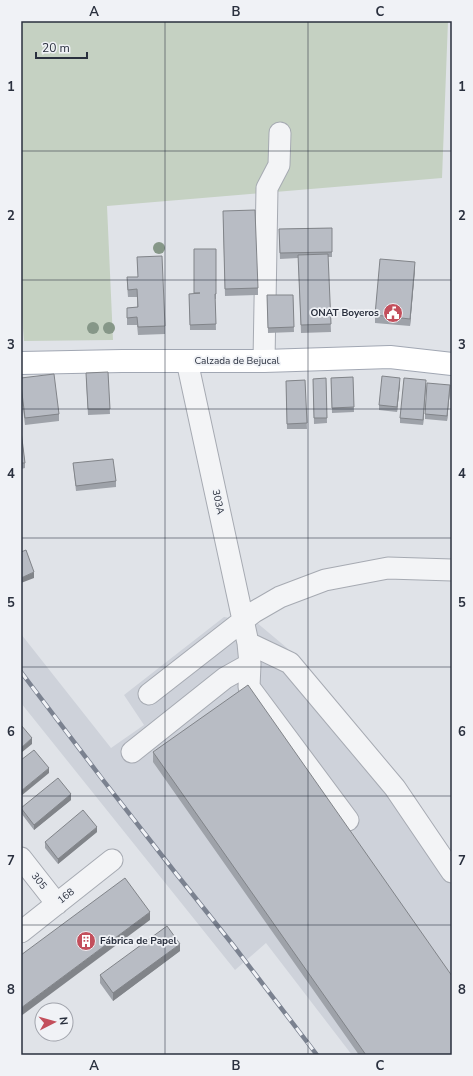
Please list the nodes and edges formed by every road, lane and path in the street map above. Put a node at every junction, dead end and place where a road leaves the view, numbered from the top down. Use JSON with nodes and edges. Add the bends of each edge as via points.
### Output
{"nodes":[{"id":1,"x":280,"y":133,"type":"dead end"},
{"id":2,"x":187,"y":361,"type":"junction"},
{"id":3,"x":264,"y":361,"type":"junction"},
{"id":4,"x":21,"y":363,"type":"edge"},
{"id":5,"x":452,"y":364,"type":"edge"},
{"id":6,"x":452,"y":570,"type":"edge"},
{"id":7,"x":243,"y":620,"type":"junction"},
{"id":8,"x":248,"y":643,"type":"junction"},
{"id":9,"x":250,"y":664,"type":"junction"},
{"id":10,"x":149,"y":694,"type":"dead end"},
{"id":11,"x":132,"y":752,"type":"dead end"},
{"id":12,"x":348,"y":820,"type":"dead end"},
{"id":13,"x":21,"y":858,"type":"edge"},
{"id":14,"x":112,"y":860,"type":"dead end"},
{"id":15,"x":452,"y":872,"type":"edge"},
{"id":16,"x":57,"y":904,"type":"junction"},
{"id":17,"x":21,"y":932,"type":"edge"}],
"edges":[{"from":1,"to":3,"type":"street","via":[[279,165],[267,188]]},
{"from":2,"to":3,"type":"main road","name":"Calzada de Bejucal"},
{"from":2,"to":4,"type":"main road","name":"Calzada de Bejucal"},
{"from":2,"to":7,"type":"street","name":"303A"},
{"from":3,"to":5,"type":"main road","name":"Calzada de Bejucal","via":[[390,357]]},
{"from":6,"to":7,"type":"street","via":[[388,568],[325,580],[280,597]]},
{"from":7,"to":8,"type":"street","name":"303A"},
{"from":7,"to":10,"type":"street"},
{"from":8,"to":9,"type":"street","name":"303A"},
{"from":8,"to":15,"type":"street","via":[[290,663],[395,788]]},
{"from":9,"to":11,"type":"street","via":[[225,678]]},
{"from":9,"to":12,"type":"street","name":"303A","via":[[249,687]]},
{"from":13,"to":16,"type":"street","name":"305"},
{"from":14,"to":16,"type":"street","name":"168"},
{"from":16,"to":17,"type":"street","name":"168"}]}
